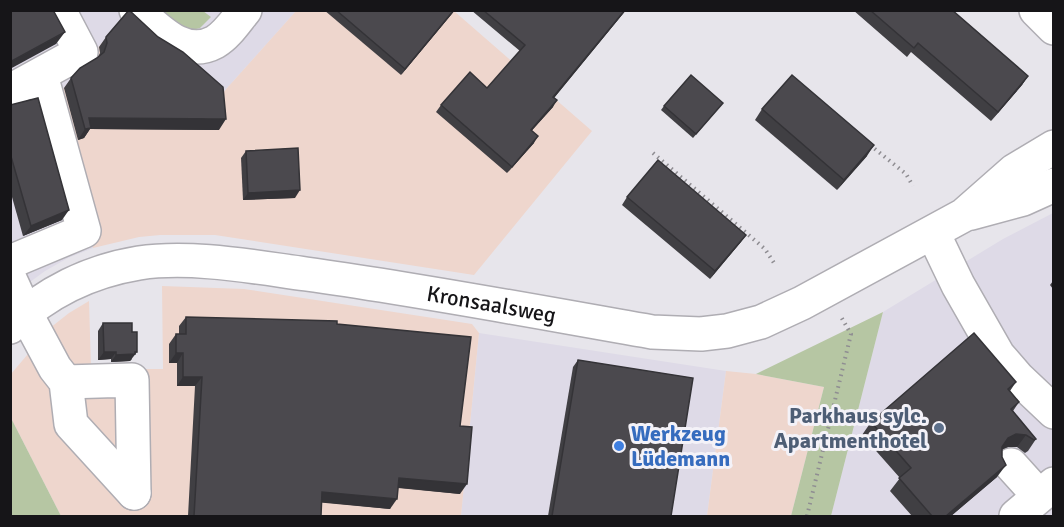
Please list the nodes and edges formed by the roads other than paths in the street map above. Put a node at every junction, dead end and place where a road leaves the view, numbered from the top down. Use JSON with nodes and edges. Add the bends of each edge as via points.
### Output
{"nodes":[{"id":1,"x":59,"y":10,"type":"edge"},
{"id":2,"x":136,"y":10,"type":"edge"},
{"id":3,"x":1036,"y":10,"type":"edge"},
{"id":4,"x":240,"y":15,"type":"edge"},
{"id":5,"x":1053,"y":28,"type":"edge"},
{"id":6,"x":41,"y":75,"type":"junction"},
{"id":7,"x":10,"y":91,"type":"edge"},
{"id":8,"x":1053,"y":147,"type":"edge"},
{"id":9,"x":1053,"y":185,"type":"edge"},
{"id":10,"x":964,"y":215,"type":"junction"},
{"id":11,"x":933,"y":233,"type":"junction"},
{"id":12,"x":14,"y":294,"type":"edge"},
{"id":13,"x":66,"y":382,"type":"dead end"},
{"id":14,"x":1053,"y":412,"type":"edge"},
{"id":15,"x":1011,"y":465,"type":"dead end"},
{"id":16,"x":1036,"y":499,"type":"edge"}],
"edges":[{"from":1,"to":6,"type":"street","via":[[81,52]]},
{"from":2,"to":4,"type":"street","via":[[171,40],[197,47],[215,41]]},
{"from":3,"to":5,"type":"street"},
{"from":6,"to":7,"type":"street"},
{"from":6,"to":12,"type":"street","via":[[84,231]]},
{"from":8,"to":10,"type":"street","name":"Kronsaalsweg","via":[[1014,171]]},
{"from":9,"to":10,"type":"street","name":"Kronsaalsweg","via":[[1023,199]]},
{"from":10,"to":11,"type":"street","name":"Kronsaalsweg"},
{"from":11,"to":12,"type":"street","name":"Kronsaalsweg","via":[[761,322],[701,334],[652,332],[226,264],[141,263],[99,272],[62,289]]},
{"from":11,"to":14,"type":"street","via":[[998,355]]},
{"from":12,"to":13,"type":"street"},
{"from":15,"to":16,"type":"street"}]}
